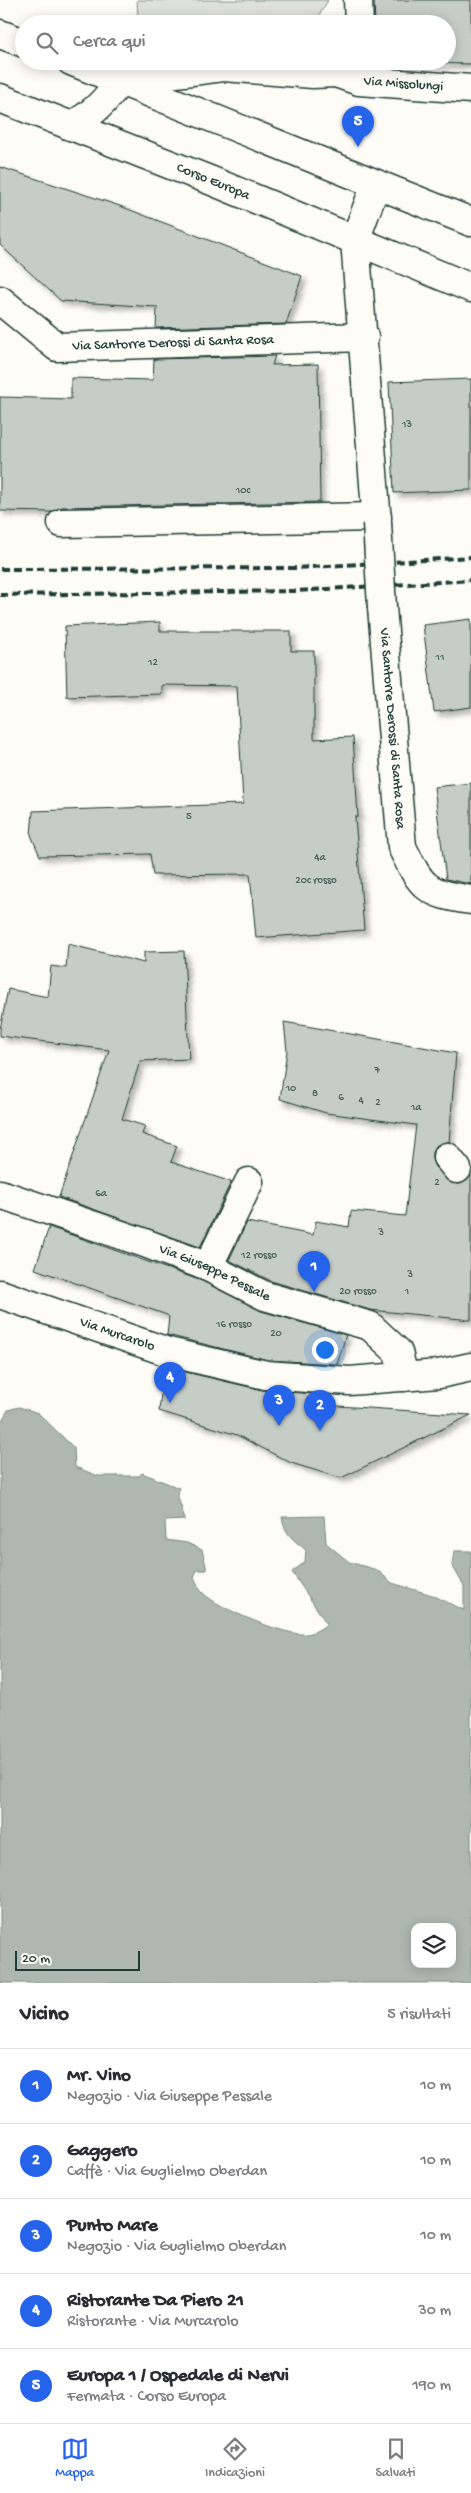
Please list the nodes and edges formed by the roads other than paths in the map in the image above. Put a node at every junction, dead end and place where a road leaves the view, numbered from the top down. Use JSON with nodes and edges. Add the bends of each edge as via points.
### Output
{"nodes":[{"id":1,"x":358,"y":0,"type":"edge"},
{"id":2,"x":359,"y":15,"type":"edge"},
{"id":3,"x":0,"y":34,"type":"edge"},
{"id":4,"x":15,"y":40,"type":"edge"},
{"id":5,"x":95,"y":70,"type":"edge"},
{"id":6,"x":200,"y":70,"type":"edge"},
{"id":7,"x":262,"y":70,"type":"edge"},
{"id":8,"x":330,"y":70,"type":"edge"},
{"id":9,"x":346,"y":70,"type":"edge"},
{"id":10,"x":121,"y":80,"type":"junction"},
{"id":11,"x":471,"y":89,"type":"edge"},
{"id":12,"x":0,"y":98,"type":"edge"},
{"id":13,"x":70,"y":126,"type":"junction"},
{"id":14,"x":376,"y":184,"type":"junction"},
{"id":15,"x":471,"y":222,"type":"edge"},
{"id":16,"x":356,"y":240,"type":"junction"},
{"id":17,"x":471,"y":288,"type":"edge"},
{"id":18,"x":0,"y":300,"type":"edge"},
{"id":19,"x":364,"y":337,"type":"junction"},
{"id":20,"x":377,"y":520,"type":"junction"},
{"id":21,"x":62,"y":523,"type":"dead end"},
{"id":22,"x":471,"y":900,"type":"edge"},
{"id":23,"x":249,"y":1182,"type":"dead end"},
{"id":24,"x":0,"y":1194,"type":"edge"},
{"id":25,"x":208,"y":1267,"type":"junction"},
{"id":26,"x":0,"y":1294,"type":"edge"},
{"id":27,"x":471,"y":1367,"type":"edge"},
{"id":28,"x":404,"y":1377,"type":"junction"}],
"edges":[{"from":1,"to":2,"type":"street"},
{"from":3,"to":4,"type":"street"},
{"from":5,"to":10,"type":"street"},
{"from":6,"to":10,"type":"street"},
{"from":7,"to":8,"type":"street","via":[[313,74]]},
{"from":9,"to":11,"type":"street","name":"Via Missolungi","via":[[359,81]]},
{"from":10,"to":13,"type":"street","via":[[106,101],[86,119]]},
{"from":10,"to":14,"type":"street"},
{"from":12,"to":13,"type":"street","name":"Corso Europa"},
{"from":13,"to":16,"type":"street","name":"Corso Europa"},
{"from":14,"to":15,"type":"street"},
{"from":14,"to":16,"type":"street"},
{"from":16,"to":17,"type":"street","name":"Corso Europa"},
{"from":16,"to":19,"type":"street","name":"Via Santorre Derossi di Santa Rosa"},
{"from":18,"to":19,"type":"street","name":"Via Santorre Derossi di Santa Rosa","via":[[57,347]]},
{"from":19,"to":20,"type":"street","name":"Via Santorre Derossi di Santa Rosa"},
{"from":20,"to":21,"type":"street"},
{"from":20,"to":22,"type":"street","name":"Via Santorre Derossi di Santa Rosa","bridge":true,"via":[[402,847],[418,879],[430,891]]},
{"from":23,"to":25,"type":"street"},
{"from":24,"to":25,"type":"street","name":"Via Giuseppe Pessale"},
{"from":25,"to":28,"type":"street","name":"Via Giuseppe Pessale","via":[[265,1296],[370,1326],[398,1352]]},
{"from":26,"to":28,"type":"street","name":"Via Murcarolo","via":[[168,1352],[266,1375],[348,1381]]},
{"from":27,"to":28,"type":"street","name":"Via Murcarolo"}]}
